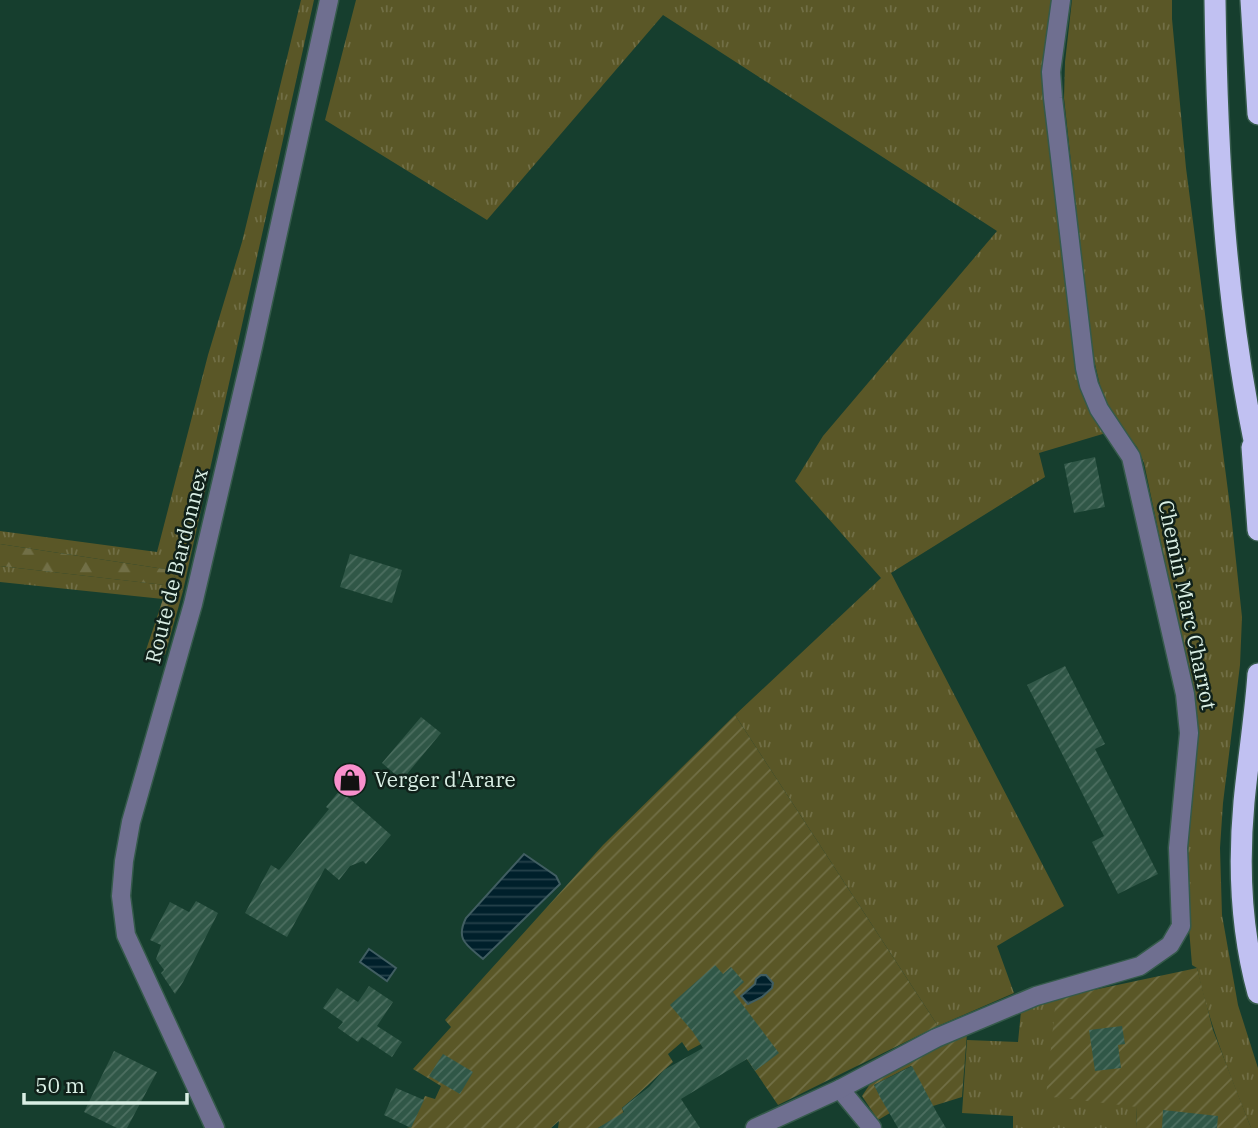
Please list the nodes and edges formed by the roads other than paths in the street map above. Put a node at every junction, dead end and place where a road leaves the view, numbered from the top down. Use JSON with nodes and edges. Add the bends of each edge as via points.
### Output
{"nodes":[{"id":1,"x":329,"y":0,"type":"edge"},
{"id":2,"x":1061,"y":0,"type":"edge"},
{"id":3,"x":1215,"y":0,"type":"edge"},
{"id":4,"x":1251,"y":0,"type":"edge"},
{"id":5,"x":1258,"y":114,"type":"edge"},
{"id":6,"x":1251,"y":428,"type":"junction"},
{"id":7,"x":1258,"y":459,"type":"edge"},
{"id":8,"x":1258,"y":530,"type":"edge"},
{"id":9,"x":1258,"y":674,"type":"edge"},
{"id":10,"x":1258,"y":993,"type":"edge"},
{"id":11,"x":839,"y":1089,"type":"junction"},
{"id":12,"x":215,"y":1128,"type":"edge"},
{"id":13,"x":755,"y":1128,"type":"edge"},
{"id":14,"x":872,"y":1128,"type":"edge"}],
"edges":[{"from":1,"to":12,"type":"street","name":"Route de Bardonnex","via":[[193,604],[134,810],[124,861],[121,896],[126,935]]},
{"from":2,"to":11,"type":"street","name":"Chemin Marc Charrot","via":[[1051,72],[1089,385],[1131,457],[1185,694],[1189,733],[1178,848],[1181,926],[1170,945],[1140,966],[1036,996],[936,1038]]},
{"from":3,"to":6,"type":"highway","via":[[1222,191]]},
{"from":4,"to":5,"type":"highway"},
{"from":6,"to":7,"type":"highway"},
{"from":6,"to":8,"type":"highway"},
{"from":9,"to":10,"type":"highway","via":[[1241,846],[1244,916]]},
{"from":11,"to":13,"type":"street","name":"Chemin Marc Charrot"},
{"from":11,"to":14,"type":"street"}]}
